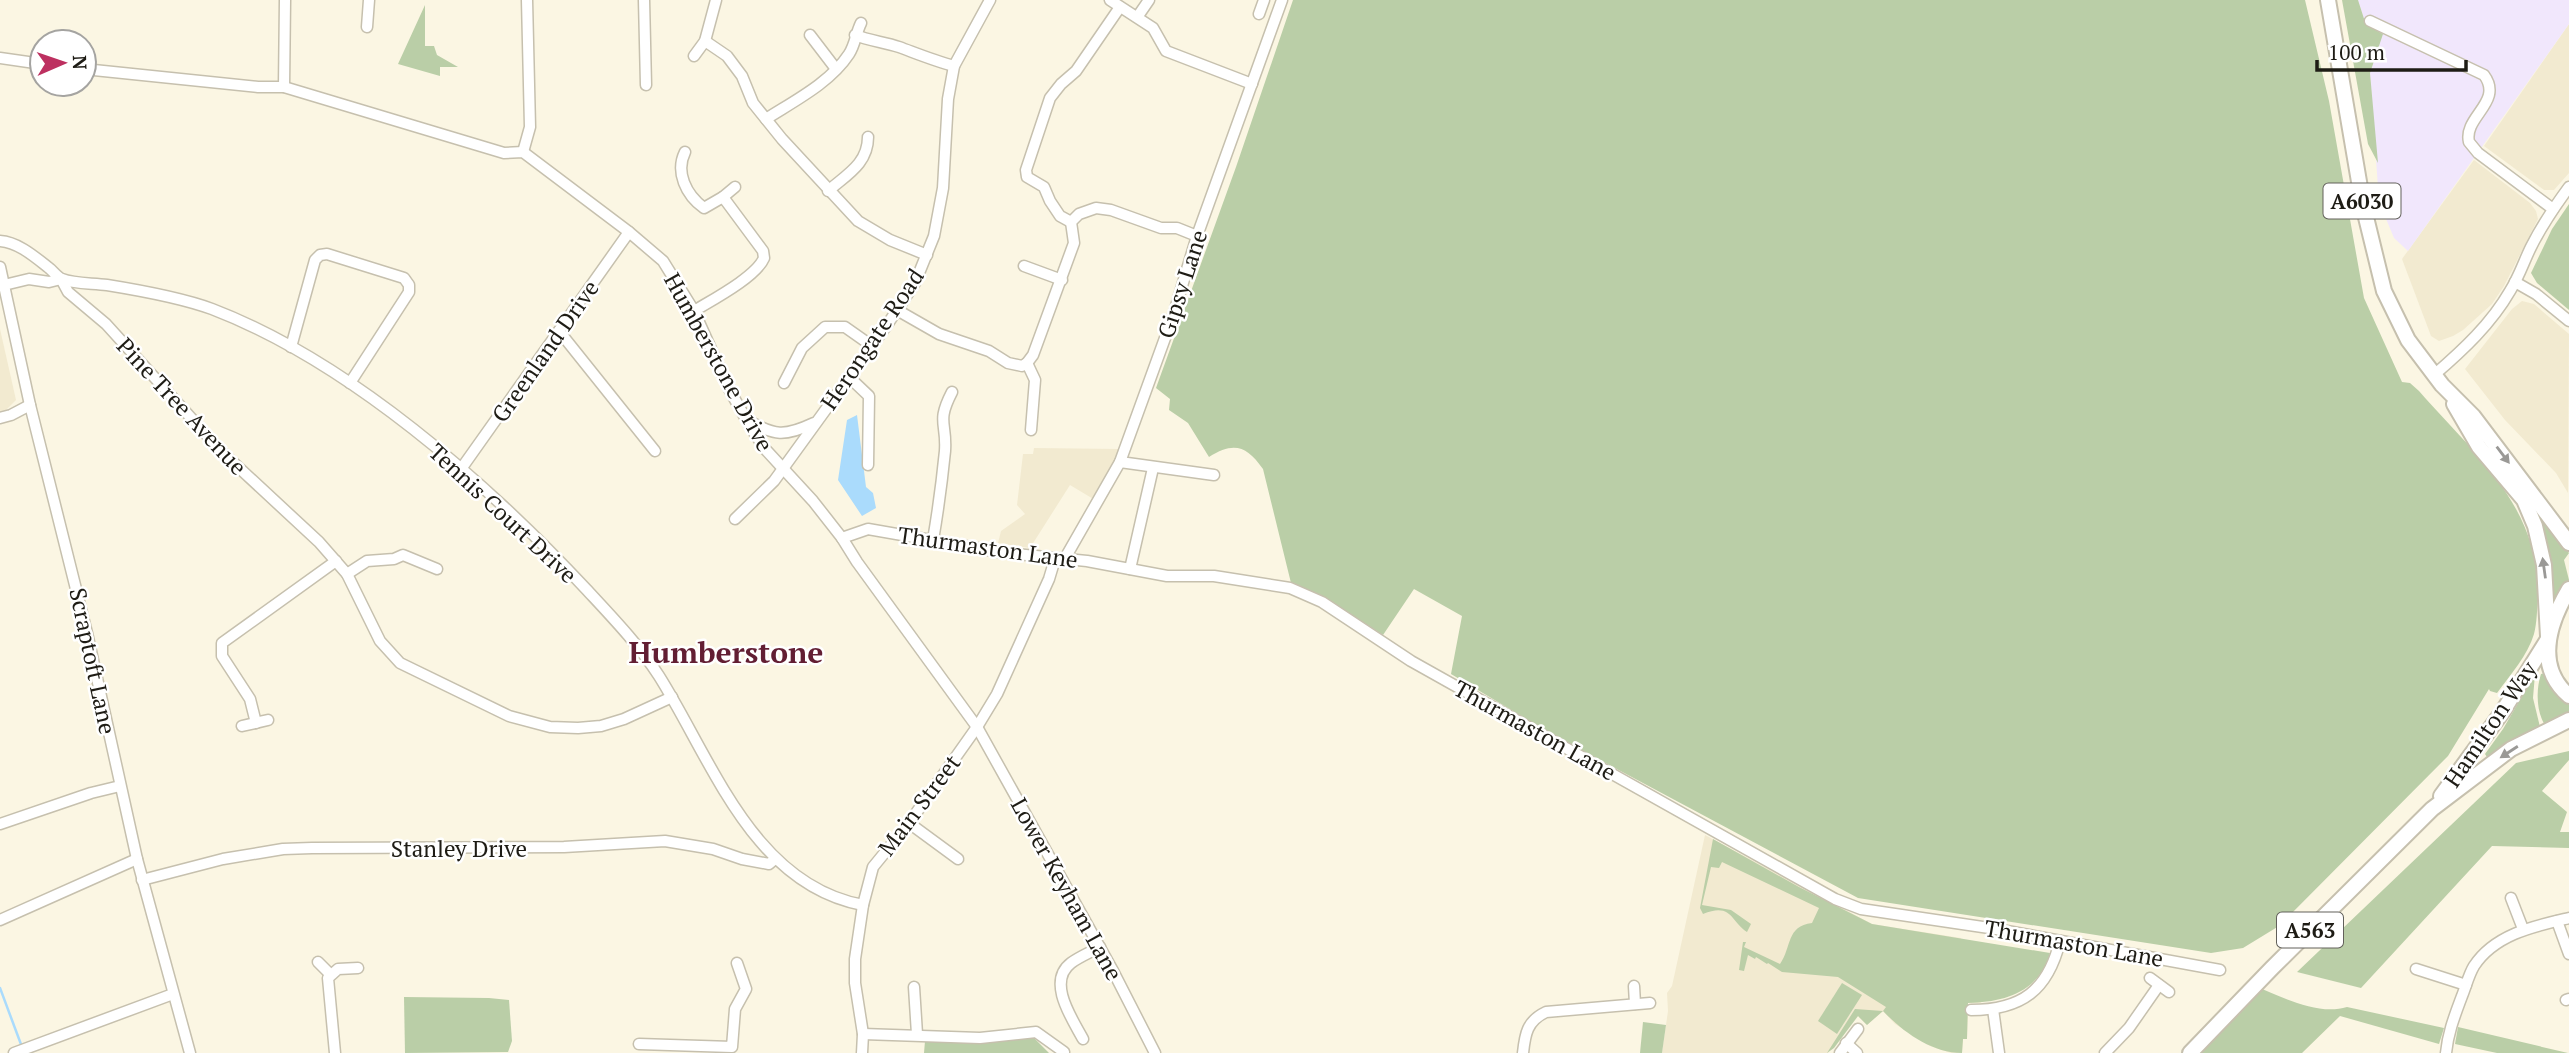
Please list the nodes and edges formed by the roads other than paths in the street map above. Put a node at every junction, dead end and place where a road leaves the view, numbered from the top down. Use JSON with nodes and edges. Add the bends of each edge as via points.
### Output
{"nodes":[{"id":1,"x":285,"y":0,"type":"edge"},
{"id":2,"x":369,"y":0,"type":"edge"},
{"id":3,"x":527,"y":0,"type":"edge"},
{"id":4,"x":643,"y":0,"type":"edge"},
{"id":5,"x":716,"y":0,"type":"edge"},
{"id":6,"x":990,"y":0,"type":"edge"},
{"id":7,"x":1110,"y":0,"type":"edge"},
{"id":8,"x":1149,"y":0,"type":"edge"},
{"id":9,"x":1264,"y":0,"type":"edge"},
{"id":10,"x":1282,"y":0,"type":"edge"},
{"id":11,"x":2328,"y":0,"type":"edge"},
{"id":12,"x":1120,"y":7,"type":"junction"},
{"id":13,"x":1259,"y":14,"type":"dead end"},
{"id":14,"x":1138,"y":16,"type":"junction"},
{"id":15,"x":2370,"y":21,"type":"dead end"},
{"id":16,"x":861,"y":23,"type":"dead end"},
{"id":17,"x":367,"y":27,"type":"dead end"},
{"id":18,"x":855,"y":35,"type":"junction"},
{"id":19,"x":810,"y":36,"type":"dead end"},
{"id":20,"x":705,"y":41,"type":"junction"},
{"id":21,"x":694,"y":56,"type":"dead end"},
{"id":22,"x":0,"y":58,"type":"edge"},
{"id":23,"x":28,"y":62,"type":"edge"},
{"id":24,"x":954,"y":66,"type":"junction"},
{"id":25,"x":836,"y":69,"type":"junction"},
{"id":26,"x":98,"y":70,"type":"edge"},
{"id":27,"x":1252,"y":83,"type":"junction"},
{"id":28,"x":646,"y":85,"type":"dead end"},
{"id":29,"x":284,"y":87,"type":"junction"},
{"id":30,"x":766,"y":119,"type":"junction"},
{"id":31,"x":868,"y":137,"type":"dead end"},
{"id":32,"x":523,"y":152,"type":"junction"},
{"id":33,"x":685,"y":152,"type":"dead end"},
{"id":34,"x":735,"y":187,"type":"dead end"},
{"id":35,"x":2569,"y":187,"type":"edge"},
{"id":36,"x":828,"y":191,"type":"junction"},
{"id":37,"x":723,"y":197,"type":"junction"},
{"id":38,"x":2553,"y":209,"type":"junction"},
{"id":39,"x":1071,"y":222,"type":"junction"},
{"id":40,"x":629,"y":232,"type":"junction"},
{"id":41,"x":1197,"y":236,"type":"junction"},
{"id":42,"x":0,"y":241,"type":"edge"},
{"id":43,"x":927,"y":255,"type":"junction"},
{"id":44,"x":36,"y":259,"type":"junction"},
{"id":45,"x":0,"y":267,"type":"edge"},
{"id":46,"x":1024,"y":267,"type":"dead end"},
{"id":47,"x":29,"y":279,"type":"junction"},
{"id":48,"x":61,"y":279,"type":"junction"},
{"id":49,"x":1062,"y":280,"type":"junction"},
{"id":50,"x":2515,"y":282,"type":"junction"},
{"id":51,"x":4,"y":285,"type":"junction"},
{"id":52,"x":898,"y":310,"type":"junction"},
{"id":53,"x":694,"y":311,"type":"junction"},
{"id":54,"x":2569,"y":321,"type":"edge"},
{"id":55,"x":559,"y":331,"type":"junction"},
{"id":56,"x":291,"y":346,"type":"junction"},
{"id":57,"x":872,"y":346,"type":"junction"},
{"id":58,"x":1027,"y":363,"type":"junction"},
{"id":59,"x":849,"y":377,"type":"junction"},
{"id":60,"x":2438,"y":380,"type":"junction"},
{"id":61,"x":351,"y":383,"type":"junction"},
{"id":62,"x":784,"y":383,"type":"dead end"},
{"id":63,"x":952,"y":392,"type":"dead end"},
{"id":64,"x":30,"y":405,"type":"junction"},
{"id":65,"x":0,"y":418,"type":"edge"},
{"id":66,"x":746,"y":420,"type":"junction"},
{"id":67,"x":817,"y":421,"type":"junction"},
{"id":68,"x":1031,"y":430,"type":"dead end"},
{"id":69,"x":655,"y":451,"type":"dead end"},
{"id":70,"x":1120,"y":462,"type":"junction"},
{"id":71,"x":868,"y":465,"type":"dead end"},
{"id":72,"x":1153,"y":468,"type":"junction"},
{"id":73,"x":782,"y":469,"type":"junction"},
{"id":74,"x":461,"y":470,"type":"junction"},
{"id":75,"x":1214,"y":475,"type":"dead end"},
{"id":76,"x":735,"y":519,"type":"dead end"},
{"id":77,"x":842,"y":538,"type":"junction"},
{"id":78,"x":933,"y":540,"type":"junction"},
{"id":79,"x":2569,"y":543,"type":"edge"},
{"id":80,"x":1059,"y":560,"type":"junction"},
{"id":81,"x":336,"y":561,"type":"junction"},
{"id":82,"x":437,"y":569,"type":"dead end"},
{"id":83,"x":1130,"y":569,"type":"junction"},
{"id":84,"x":347,"y":574,"type":"junction"},
{"id":85,"x":2569,"y":589,"type":"edge"},
{"id":86,"x":2548,"y":638,"type":"junction"},
{"id":87,"x":2569,"y":696,"type":"edge"},
{"id":88,"x":672,"y":697,"type":"junction"},
{"id":89,"x":268,"y":720,"type":"dead end"},
{"id":90,"x":2569,"y":720,"type":"edge"},
{"id":91,"x":256,"y":723,"type":"junction"},
{"id":92,"x":243,"y":726,"type":"dead end"},
{"id":93,"x":977,"y":727,"type":"junction"},
{"id":94,"x":120,"y":786,"type":"junction"},
{"id":95,"x":2432,"y":809,"type":"junction"},
{"id":96,"x":0,"y":824,"type":"edge"},
{"id":97,"x":909,"y":824,"type":"junction"},
{"id":98,"x":137,"y":859,"type":"junction"},
{"id":99,"x":775,"y":859,"type":"junction"},
{"id":100,"x":958,"y":859,"type":"dead end"},
{"id":101,"x":142,"y":880,"type":"junction"},
{"id":102,"x":2511,"y":898,"type":"dead end"},
{"id":103,"x":863,"y":905,"type":"junction"},
{"id":104,"x":2569,"y":918,"type":"edge"},
{"id":105,"x":0,"y":920,"type":"edge"},
{"id":106,"x":2557,"y":921,"type":"junction"},
{"id":107,"x":2523,"y":929,"type":"junction"},
{"id":108,"x":2060,"y":941,"type":"junction"},
{"id":109,"x":1100,"y":947,"type":"junction"},
{"id":110,"x":2569,"y":954,"type":"edge"},
{"id":111,"x":318,"y":962,"type":"dead end"},
{"id":112,"x":737,"y":963,"type":"dead end"},
{"id":113,"x":358,"y":968,"type":"dead end"},
{"id":114,"x":2416,"y":969,"type":"dead end"},
{"id":115,"x":2220,"y":970,"type":"dead end"},
{"id":116,"x":330,"y":974,"type":"junction"},
{"id":117,"x":2150,"y":978,"type":"dead end"},
{"id":118,"x":2159,"y":985,"type":"junction"},
{"id":119,"x":2466,"y":985,"type":"junction"},
{"id":120,"x":1634,"y":986,"type":"dead end"},
{"id":121,"x":914,"y":987,"type":"dead end"},
{"id":122,"x":2169,"y":992,"type":"dead end"},
{"id":123,"x":173,"y":994,"type":"junction"},
{"id":124,"x":1650,"y":1003,"type":"dead end"},
{"id":125,"x":1635,"y":1004,"type":"junction"},
{"id":126,"x":1993,"y":1009,"type":"junction"},
{"id":127,"x":1972,"y":1010,"type":"dead end"},
{"id":128,"x":1858,"y":1029,"type":"dead end"},
{"id":129,"x":863,"y":1034,"type":"junction"},
{"id":130,"x":917,"y":1034,"type":"junction"},
{"id":131,"x":1083,"y":1039,"type":"dead end"},
{"id":132,"x":1846,"y":1043,"type":"junction"},
{"id":133,"x":639,"y":1044,"type":"dead end"},
{"id":134,"x":668,"y":1049,"type":"edge"},
{"id":135,"x":1064,"y":1052,"type":"edge"},
{"id":136,"x":15,"y":1053,"type":"edge"},
{"id":137,"x":190,"y":1053,"type":"edge"},
{"id":138,"x":335,"y":1053,"type":"edge"},
{"id":139,"x":862,"y":1053,"type":"edge"},
{"id":140,"x":1155,"y":1053,"type":"edge"},
{"id":141,"x":1523,"y":1053,"type":"edge"},
{"id":142,"x":1840,"y":1053,"type":"edge"},
{"id":143,"x":1857,"y":1053,"type":"edge"},
{"id":144,"x":1999,"y":1053,"type":"edge"},
{"id":145,"x":2105,"y":1053,"type":"edge"},
{"id":146,"x":2190,"y":1053,"type":"edge"},
{"id":147,"x":2446,"y":1053,"type":"edge"}],
"edges":[{"from":1,"to":29,"type":"street"},
{"from":2,"to":17,"type":"street"},
{"from":3,"to":32,"type":"street","via":[[530,127]]},
{"from":4,"to":28,"type":"street","via":[[651,71]]},
{"from":5,"to":20,"type":"street"},
{"from":6,"to":24,"type":"street","name":"Herongate Road"},
{"from":7,"to":12,"type":"street"},
{"from":8,"to":14,"type":"street"},
{"from":9,"to":13,"type":"street"},
{"from":10,"to":27,"type":"street","name":"Gipsy Lane"},
{"from":11,"to":60,"type":"highway","number":"A6030","via":[[2363,205],[2384,291],[2408,340]]},
{"from":12,"to":14,"type":"street"},
{"from":12,"to":39,"type":"street","via":[[1076,71],[1050,98],[1026,170],[1027,177],[1044,187],[1060,216]]},
{"from":14,"to":27,"type":"street","via":[[1153,28],[1166,51]]},
{"from":15,"to":38,"type":"street","via":[[2484,75],[2490,91],[2488,103],[2469,129],[2469,142]]},
{"from":16,"to":18,"type":"street"},
{"from":18,"to":24,"type":"street"},
{"from":18,"to":25,"type":"street","via":[[848,55]]},
{"from":19,"to":25,"type":"street"},
{"from":20,"to":21,"type":"street"},
{"from":20,"to":30,"type":"street","via":[[727,56]]},
{"from":22,"to":23,"type":"street"},
{"from":24,"to":43,"type":"street","name":"Herongate Road","via":[[943,188]]},
{"from":25,"to":30,"type":"street","via":[[823,83]]},
{"from":26,"to":29,"type":"street"},
{"from":27,"to":41,"type":"street","name":"Gipsy Lane"},
{"from":29,"to":32,"type":"street","via":[[504,153]]},
{"from":30,"to":36,"type":"street"},
{"from":31,"to":36,"type":"street","via":[[862,161]]},
{"from":32,"to":40,"type":"street","name":"Humberstone Drive"},
{"from":33,"to":37,"type":"street","via":[[680,172],[683,183],[700,206],[708,207]]},
{"from":34,"to":37,"type":"street"},
{"from":35,"to":38,"type":"street"},
{"from":36,"to":43,"type":"street","via":[[858,221]]},
{"from":37,"to":53,"type":"street","via":[[764,258],[756,269]]},
{"from":38,"to":50,"type":"street"},
{"from":39,"to":41,"type":"street","via":[[1096,208]]},
{"from":39,"to":49,"type":"street","via":[[1074,243]]},
{"from":40,"to":53,"type":"street","name":"Humberstone Drive","via":[[663,261]]},
{"from":40,"to":55,"type":"street","name":"Greenland Drive"},
{"from":41,"to":70,"type":"street","name":"Gipsy Lane"},
{"from":42,"to":44,"type":"street","via":[[12,243]]},
{"from":43,"to":52,"type":"street","name":"Herongate Road"},
{"from":44,"to":47,"type":"street"},
{"from":44,"to":48,"type":"street"},
{"from":45,"to":51,"type":"street","name":"Scraptoft Lane"},
{"from":46,"to":49,"type":"street"},
{"from":47,"to":48,"type":"street"},
{"from":47,"to":51,"type":"street"},
{"from":48,"to":56,"type":"street","name":"Tennis Court Drive","via":[[109,285],[210,309]]},
{"from":48,"to":81,"type":"street","name":"Pine Tree Avenue","via":[[68,292],[106,324],[222,452]]},
{"from":49,"to":58,"type":"street"},
{"from":50,"to":54,"type":"street"},
{"from":50,"to":60,"type":"street","via":[[2494,315]]},
{"from":51,"to":64,"type":"street","name":"Scraptoft Lane"},
{"from":52,"to":57,"type":"street","name":"Herongate Road"},
{"from":52,"to":58,"type":"street","via":[[939,334],[989,351],[1008,363]]},
{"from":53,"to":66,"type":"street","name":"Humberstone Drive"},
{"from":55,"to":69,"type":"street"},
{"from":55,"to":74,"type":"street","name":"Greenland Drive"},
{"from":56,"to":61,"type":"street","name":"Tennis Court Drive"},
{"from":56,"to":61,"type":"street","via":[[320,255],[404,278],[409,292]]},
{"from":57,"to":59,"type":"street","name":"Herongate Road"},
{"from":57,"to":62,"type":"street","via":[[845,327],[825,327],[802,348]]},
{"from":58,"to":68,"type":"street","via":[[1035,380]]},
{"from":59,"to":67,"type":"street","name":"Herongate Road"},
{"from":59,"to":71,"type":"street","via":[[869,396]]},
{"from":60,"to":79,"type":"highway","number":"A6030","one_way":true,"via":[[2473,416]]},
{"from":86,"to":60,"type":"highway","number":"A6030","one_way":true,"via":[[2544,565],[2524,500],[2479,447]]},
{"from":61,"to":74,"type":"street","name":"Tennis Court Drive"},
{"from":63,"to":78,"type":"street","via":[[941,421],[946,440]]},
{"from":64,"to":65,"type":"street"},
{"from":64,"to":94,"type":"street","name":"Scraptoft Lane","via":[[71,562]]},
{"from":66,"to":67,"type":"street","via":[[767,432],[784,434]]},
{"from":66,"to":73,"type":"street","name":"Humberstone Drive"},
{"from":67,"to":73,"type":"street","name":"Herongate Road"},
{"from":70,"to":72,"type":"street"},
{"from":70,"to":80,"type":"street","name":"Gipsy Lane"},
{"from":72,"to":75,"type":"street"},
{"from":72,"to":83,"type":"street"},
{"from":73,"to":76,"type":"street","name":"Herongate Road"},
{"from":73,"to":77,"type":"street","name":"Humberstone Drive"},
{"from":74,"to":88,"type":"street","name":"Tennis Court Drive","via":[[586,590]]},
{"from":77,"to":78,"type":"street","name":"Thurmaston Lane","via":[[868,529]]},
{"from":77,"to":93,"type":"street","name":"Humberstone Drive"},
{"from":78,"to":80,"type":"street","name":"Thurmaston Lane"},
{"from":80,"to":83,"type":"street","name":"Thurmaston Lane"},
{"from":80,"to":93,"type":"street","name":"Gipsy Lane"},
{"from":81,"to":84,"type":"street","name":"Pine Tree Avenue"},
{"from":81,"to":91,"type":"street","via":[[222,643],[222,656],[250,699]]},
{"from":82,"to":84,"type":"street","via":[[403,555],[367,561]]},
{"from":83,"to":108,"type":"street","name":"Thurmaston Lane","via":[[1290,588],[1322,602],[1411,661],[1835,899],[1861,908]]},
{"from":84,"to":88,"type":"street","name":"Pine Tree Avenue","via":[[380,641],[394,659],[522,721],[589,727],[624,719]]},
{"from":85,"to":86,"type":"highway","number":"A563"},
{"from":86,"to":87,"type":"highway","via":[[2554,678]]},
{"from":86,"to":95,"type":"highway","name":"Hamilton Way","number":"A563","via":[[2503,711]]},
{"from":88,"to":99,"type":"street","name":"Tennis Court Drive","via":[[741,817]]},
{"from":89,"to":91,"type":"street"},
{"from":90,"to":95,"type":"highway","name":"Hamilton Way","number":"A563","one_way":true,"via":[[2511,749]]},
{"from":91,"to":92,"type":"street"},
{"from":93,"to":97,"type":"street","name":"Main Street"},
{"from":93,"to":109,"type":"street","name":"Lower Keyham Lane"},
{"from":94,"to":96,"type":"street"},
{"from":94,"to":98,"type":"street","name":"Scraptoft Lane"},
{"from":95,"to":146,"type":"highway","name":"Hamilton Way","number":"A563"},
{"from":97,"to":100,"type":"street"},
{"from":97,"to":103,"type":"street","name":"Main Street","via":[[877,860]]},
{"from":98,"to":101,"type":"street","name":"Scraptoft Lane"},
{"from":98,"to":105,"type":"street"},
{"from":99,"to":101,"type":"street","name":"Stanley Drive","via":[[769,864],[755,862],[665,841],[564,847],[283,849]]},
{"from":99,"to":103,"type":"street","name":"Tennis Court Drive","via":[[840,901]]},
{"from":101,"to":123,"type":"street","name":"Scraptoft Lane"},
{"from":102,"to":107,"type":"street"},
{"from":103,"to":129,"type":"street","name":"Main Street","via":[[855,983]]},
{"from":104,"to":106,"type":"street"},
{"from":106,"to":107,"type":"street"},
{"from":106,"to":110,"type":"street"},
{"from":107,"to":119,"type":"street","via":[[2485,955]]},
{"from":108,"to":115,"type":"street","name":"Thurmaston Lane"},
{"from":108,"to":126,"type":"street","via":[[2038,988],[2018,1002]]},
{"from":109,"to":131,"type":"street","via":[[1068,965],[1061,982],[1066,1006]]},
{"from":109,"to":140,"type":"street","name":"Lower Keyham Lane"},
{"from":111,"to":116,"type":"street"},
{"from":112,"to":134,"type":"street","via":[[746,989],[735,1009],[732,1047]]},
{"from":113,"to":116,"type":"street"},
{"from":114,"to":119,"type":"street"},
{"from":116,"to":138,"type":"street"},
{"from":117,"to":118,"type":"street"},
{"from":118,"to":122,"type":"street"},
{"from":118,"to":145,"type":"street"},
{"from":119,"to":147,"type":"street","via":[[2447,1037]]},
{"from":120,"to":125,"type":"street"},
{"from":121,"to":130,"type":"street"},
{"from":123,"to":136,"type":"street"},
{"from":123,"to":137,"type":"street","name":"Scraptoft Lane"},
{"from":124,"to":125,"type":"street"},
{"from":125,"to":141,"type":"street","via":[[1546,1012],[1529,1026]]},
{"from":126,"to":127,"type":"street"},
{"from":126,"to":144,"type":"street"},
{"from":128,"to":132,"type":"street"},
{"from":129,"to":130,"type":"street"},
{"from":129,"to":139,"type":"street","name":"Main Street"},
{"from":130,"to":135,"type":"street","via":[[980,1038],[1036,1032]]},
{"from":132,"to":142,"type":"street"},
{"from":132,"to":143,"type":"street"},
{"from":133,"to":134,"type":"street"}]}
